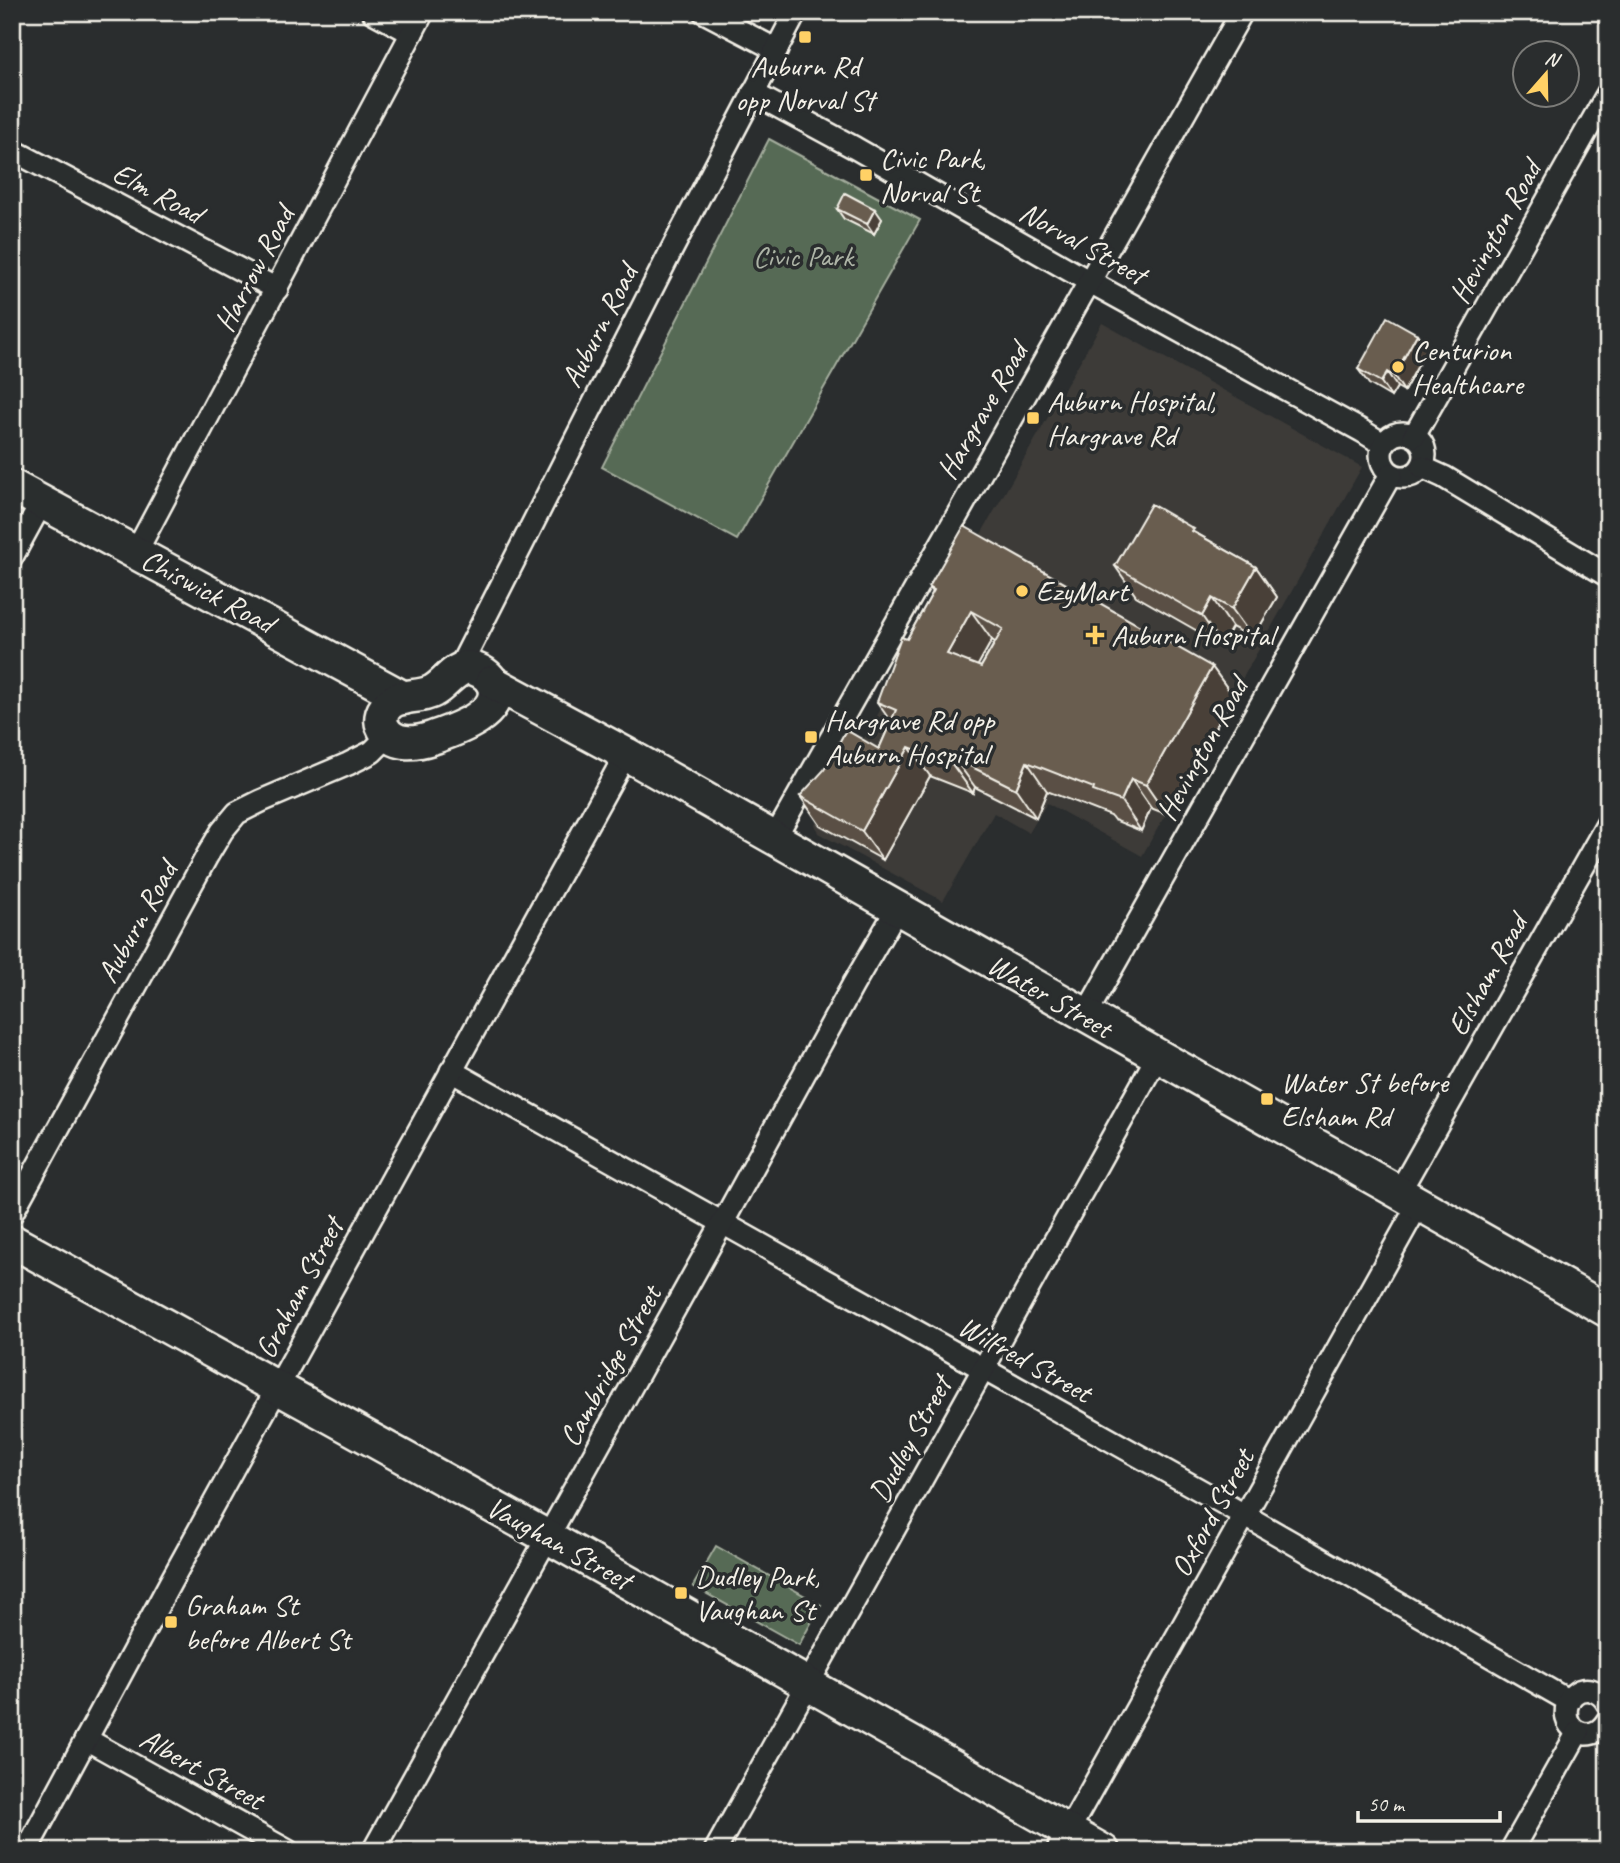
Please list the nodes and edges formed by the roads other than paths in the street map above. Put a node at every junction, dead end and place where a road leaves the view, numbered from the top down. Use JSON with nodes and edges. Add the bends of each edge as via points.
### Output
{"nodes":[{"id":1,"x":373,"y":12,"type":"edge"},
{"id":2,"x":423,"y":12,"type":"edge"},
{"id":3,"x":705,"y":12,"type":"edge"},
{"id":4,"x":796,"y":12,"type":"edge"},
{"id":5,"x":1242,"y":12,"type":"edge"},
{"id":6,"x":412,"y":33,"type":"junction"},
{"id":7,"x":777,"y":50,"type":"junction"},
{"id":8,"x":753,"y":93,"type":"junction"},
{"id":9,"x":1608,"y":93,"type":"edge"},
{"id":10,"x":12,"y":150,"type":"edge"},
{"id":11,"x":1090,"y":282,"type":"junction"},
{"id":12,"x":277,"y":289,"type":"junction"},
{"id":13,"x":1414,"y":436,"type":"junction"},
{"id":14,"x":1383,"y":444,"type":"junction"},
{"id":15,"x":1422,"y":467,"type":"junction"},
{"id":16,"x":1391,"y":474,"type":"junction"},
{"id":17,"x":12,"y":486,"type":"edge"},
{"id":18,"x":42,"y":502,"type":"junction"},
{"id":19,"x":136,"y":552,"type":"junction"},
{"id":20,"x":12,"y":557,"type":"edge"},
{"id":21,"x":1608,"y":576,"type":"edge"},
{"id":22,"x":459,"y":669,"type":"junction"},
{"id":23,"x":492,"y":682,"type":"junction"},
{"id":24,"x":404,"y":698,"type":"junction"},
{"id":25,"x":388,"y":736,"type":"junction"},
{"id":26,"x":625,"y":754,"type":"junction"},
{"id":27,"x":1608,"y":823,"type":"edge"},
{"id":28,"x":774,"y":839,"type":"junction"},
{"id":29,"x":897,"y":909,"type":"junction"},
{"id":30,"x":1085,"y":1016,"type":"junction"},
{"id":31,"x":1157,"y":1057,"type":"junction"},
{"id":32,"x":451,"y":1070,"type":"junction"},
{"id":33,"x":1408,"y":1199,"type":"junction"},
{"id":34,"x":12,"y":1213,"type":"edge"},
{"id":35,"x":723,"y":1222,"type":"junction"},
{"id":36,"x":12,"y":1241,"type":"edge"},
{"id":37,"x":1608,"y":1311,"type":"edge"},
{"id":38,"x":983,"y":1370,"type":"junction"},
{"id":39,"x":279,"y":1387,"type":"junction"},
{"id":40,"x":1245,"y":1516,"type":"junction"},
{"id":41,"x":548,"y":1537,"type":"junction"},
{"id":42,"x":808,"y":1684,"type":"junction"},
{"id":43,"x":1569,"y":1701,"type":"junction"},
{"id":44,"x":1606,"y":1707,"type":"edge"},
{"id":45,"x":1578,"y":1732,"type":"junction"},
{"id":46,"x":86,"y":1739,"type":"junction"},
{"id":47,"x":1063,"y":1841,"type":"edge"},
{"id":48,"x":26,"y":1851,"type":"edge"},
{"id":49,"x":288,"y":1851,"type":"edge"},
{"id":50,"x":373,"y":1851,"type":"edge"},
{"id":51,"x":715,"y":1851,"type":"edge"},
{"id":52,"x":1103,"y":1851,"type":"edge"},
{"id":53,"x":1511,"y":1851,"type":"edge"}],
"edges":[{"from":1,"to":6,"type":"street"},
{"from":2,"to":6,"type":"street","name":"Harrow Road"},
{"from":3,"to":7,"type":"street"},
{"from":4,"to":7,"type":"street","name":"Auburn Road"},
{"from":5,"to":11,"type":"street","name":"Hargrave Road"},
{"from":6,"to":12,"type":"street","name":"Harrow Road"},
{"from":7,"to":8,"type":"street","name":"Auburn Road"},
{"from":8,"to":11,"type":"street","name":"Norval Street"},
{"from":8,"to":22,"type":"street","name":"Auburn Road"},
{"from":9,"to":13,"type":"street","name":"Hevington Road"},
{"from":10,"to":12,"type":"street","name":"Elm Road"},
{"from":11,"to":14,"type":"street","name":"Norval Street"},
{"from":11,"to":28,"type":"street","name":"Hargrave Road"},
{"from":12,"to":19,"type":"street","name":"Harrow Road"},
{"from":13,"to":14,"type":"street","via":[[1400,433]]},
{"from":13,"to":15,"type":"street","via":[[1425,450]]},
{"from":14,"to":16,"type":"street","via":[[1382,464]]},
{"from":15,"to":16,"type":"street","via":[[1411,476]]},
{"from":15,"to":21,"type":"street"},
{"from":16,"to":30,"type":"street","name":"Hevington Road"},
{"from":17,"to":18,"type":"street","name":"Chiswick Road"},
{"from":18,"to":19,"type":"street","name":"Chiswick Road"},
{"from":18,"to":20,"type":"street"},
{"from":19,"to":24,"type":"street","name":"Chiswick Road"},
{"from":22,"to":23,"type":"street","name":"Water Street","via":[[481,671]]},
{"from":22,"to":24,"type":"street","via":[[434,691]]},
{"from":23,"to":25,"type":"street","via":[[495,690],[489,709],[474,721],[420,741],[403,742]]},
{"from":23,"to":26,"type":"street","name":"Water Street"},
{"from":24,"to":25,"type":"street","via":[[395,699],[384,710],[381,724]]},
{"from":25,"to":34,"type":"street","name":"Auburn Road","via":[[372,752],[261,801],[228,822]]},
{"from":26,"to":28,"type":"street","name":"Water Street"},
{"from":26,"to":32,"type":"street","name":"Graham Street"},
{"from":27,"to":33,"type":"street","name":"Elsham Road"},
{"from":28,"to":29,"type":"street","name":"Water Street"},
{"from":29,"to":30,"type":"street","name":"Water Street"},
{"from":29,"to":35,"type":"street","name":"Cambridge Street"},
{"from":30,"to":31,"type":"street","name":"Water Street"},
{"from":31,"to":33,"type":"street","name":"Water Street"},
{"from":31,"to":38,"type":"street","name":"Dudley Street"},
{"from":32,"to":35,"type":"street","name":"Wilfred Street"},
{"from":32,"to":39,"type":"street","name":"Graham Street"},
{"from":33,"to":37,"type":"street","name":"Water Street"},
{"from":33,"to":40,"type":"street","name":"Oxford Street"},
{"from":35,"to":38,"type":"street","name":"Wilfred Street"},
{"from":35,"to":41,"type":"street","name":"Cambridge Street"},
{"from":36,"to":39,"type":"street","name":"Vaughan Street"},
{"from":38,"to":40,"type":"street","name":"Wilfred Street"},
{"from":38,"to":42,"type":"street","name":"Dudley Street"},
{"from":39,"to":41,"type":"street","name":"Vaughan Street"},
{"from":39,"to":46,"type":"street","name":"Graham Street"},
{"from":40,"to":43,"type":"street","name":"Wilfred Street"},
{"from":40,"to":47,"type":"street","name":"Oxford Street"},
{"from":41,"to":42,"type":"street","name":"Vaughan Street"},
{"from":41,"to":50,"type":"street","name":"Cambridge Street"},
{"from":42,"to":47,"type":"street","name":"Vaughan Street"},
{"from":42,"to":51,"type":"street","name":"Dudley Street"},
{"from":43,"to":44,"type":"street","via":[[1588,1690]]},
{"from":43,"to":45,"type":"street","via":[[1566,1716]]},
{"from":44,"to":45,"type":"street","via":[[1598,1731]]},
{"from":45,"to":53,"type":"street"},
{"from":46,"to":48,"type":"street","name":"Graham Street"},
{"from":46,"to":49,"type":"street","name":"Albert Street"},
{"from":47,"to":52,"type":"street","name":"Vaughan Street"}]}
